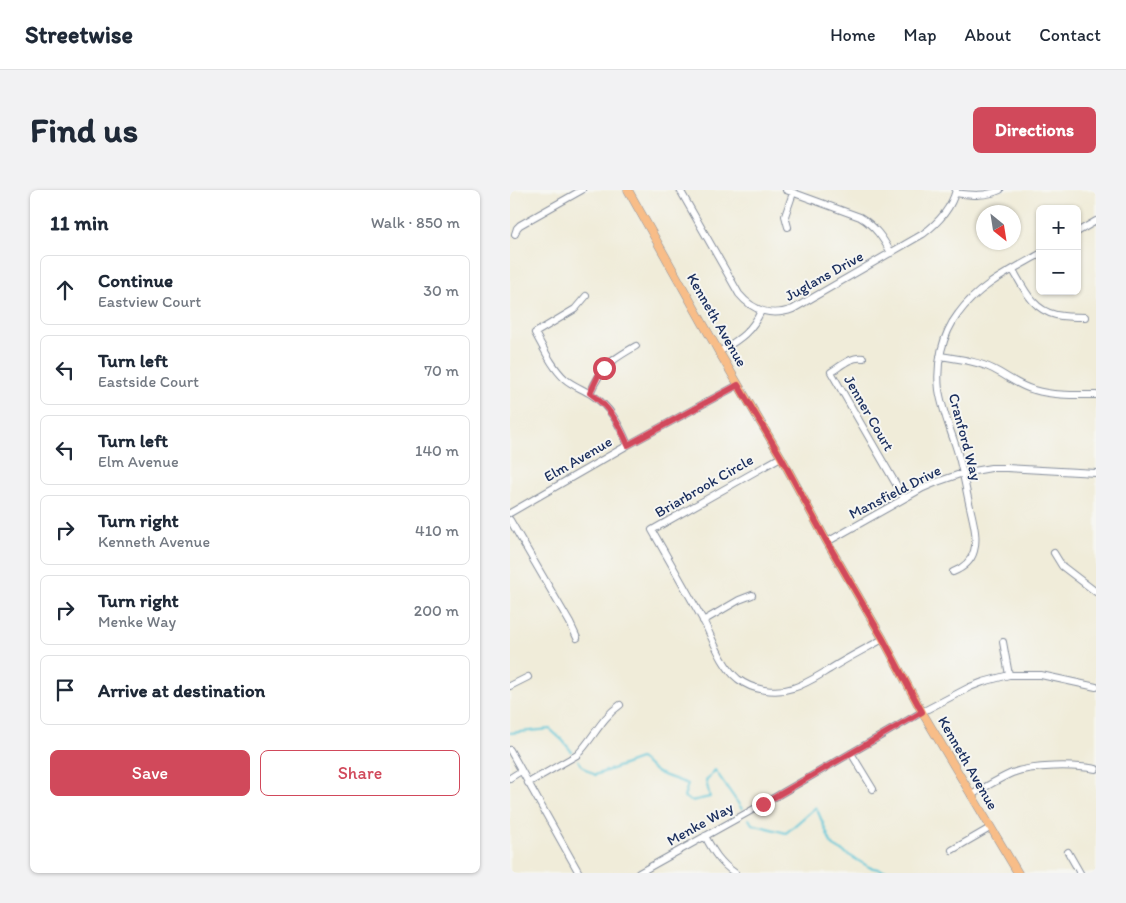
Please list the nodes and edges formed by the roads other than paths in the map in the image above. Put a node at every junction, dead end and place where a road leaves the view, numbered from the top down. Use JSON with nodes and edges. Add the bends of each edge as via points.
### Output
{"nodes":[{"id":1,"x":582,"y":190,"type":"edge"},
{"id":2,"x":628,"y":190,"type":"edge"},
{"id":3,"x":680,"y":190,"type":"edge"},
{"id":4,"x":786,"y":190,"type":"edge"},
{"id":5,"x":1000,"y":190,"type":"edge"},
{"id":6,"x":955,"y":191,"type":"edge"},
{"id":7,"x":793,"y":193,"type":"junction"},
{"id":8,"x":1096,"y":221,"type":"edge"},
{"id":9,"x":788,"y":227,"type":"dead end"},
{"id":10,"x":1081,"y":230,"type":"edge"},
{"id":11,"x":515,"y":234,"type":"dead end"},
{"id":12,"x":891,"y":253,"type":"junction"},
{"id":13,"x":1036,"y":256,"type":"edge"},
{"id":14,"x":1013,"y":270,"type":"junction"},
{"id":15,"x":586,"y":296,"type":"dead end"},
{"id":16,"x":760,"y":311,"type":"junction"},
{"id":17,"x":1084,"y":317,"type":"dead end"},
{"id":18,"x":636,"y":346,"type":"dead end"},
{"id":19,"x":718,"y":352,"type":"junction"},
{"id":20,"x":940,"y":356,"type":"junction"},
{"id":21,"x":863,"y":358,"type":"dead end"},
{"id":22,"x":738,"y":385,"type":"junction"},
{"id":23,"x":590,"y":393,"type":"junction"},
{"id":24,"x":1096,"y":396,"type":"edge"},
{"id":25,"x":628,"y":445,"type":"junction"},
{"id":26,"x":781,"y":457,"type":"junction"},
{"id":27,"x":963,"y":473,"type":"junction"},
{"id":28,"x":1096,"y":473,"type":"edge"},
{"id":29,"x":904,"y":498,"type":"junction"},
{"id":30,"x":510,"y":512,"type":"edge"},
{"id":31,"x":510,"y":520,"type":"edge"},
{"id":32,"x":827,"y":542,"type":"junction"},
{"id":33,"x":1054,"y":553,"type":"dead end"},
{"id":34,"x":953,"y":572,"type":"dead end"},
{"id":35,"x":1096,"y":592,"type":"edge"},
{"id":36,"x":752,"y":596,"type":"dead end"},
{"id":37,"x":703,"y":621,"type":"junction"},
{"id":38,"x":577,"y":638,"type":"dead end"},
{"id":39,"x":883,"y":639,"type":"junction"},
{"id":40,"x":1003,"y":642,"type":"dead end"},
{"id":41,"x":1009,"y":675,"type":"junction"},
{"id":42,"x":528,"y":677,"type":"dead end"},
{"id":43,"x":510,"y":686,"type":"edge"},
{"id":44,"x":1096,"y":688,"type":"edge"},
{"id":45,"x":620,"y":705,"type":"dead end"},
{"id":46,"x":922,"y":712,"type":"junction"},
{"id":47,"x":510,"y":750,"type":"edge"},
{"id":48,"x":851,"y":752,"type":"junction"},
{"id":49,"x":1096,"y":769,"type":"edge"},
{"id":50,"x":521,"y":771,"type":"junction"},
{"id":51,"x":510,"y":778,"type":"edge"},
{"id":52,"x":528,"y":783,"type":"junction"},
{"id":53,"x":872,"y":790,"type":"dead end"},
{"id":54,"x":971,"y":795,"type":"junction"},
{"id":55,"x":990,"y":828,"type":"junction"},
{"id":56,"x":705,"y":836,"type":"junction"},
{"id":57,"x":952,"y":850,"type":"dead end"},
{"id":58,"x":1068,"y":852,"type":"dead end"},
{"id":59,"x":579,"y":873,"type":"edge"},
{"id":60,"x":639,"y":873,"type":"edge"},
{"id":61,"x":734,"y":873,"type":"edge"},
{"id":62,"x":1018,"y":873,"type":"edge"},
{"id":63,"x":1080,"y":873,"type":"edge"}],
"edges":[{"from":1,"to":11,"type":"street","via":[[520,225]]},
{"from":2,"to":19,"type":"main road","name":"Kenneth Avenue"},
{"from":3,"to":16,"type":"street","via":[[739,294]]},
{"from":4,"to":7,"type":"street"},
{"from":5,"to":6,"type":"street","via":[[981,195]]},
{"from":6,"to":12,"type":"street","name":"Juglans Drive","via":[[951,204],[930,229]]},
{"from":7,"to":9,"type":"street","via":[[785,216]]},
{"from":7,"to":12,"type":"street","via":[[860,217],[884,239]]},
{"from":8,"to":10,"type":"street"},
{"from":12,"to":16,"type":"street","name":"Juglans Drive","via":[[793,310]]},
{"from":13,"to":14,"type":"street","name":"Cranford Way"},
{"from":14,"to":17,"type":"street","via":[[1034,304],[1056,315]]},
{"from":14,"to":20,"type":"street","name":"Cranford Way","via":[[982,289],[957,315],[946,335]]},
{"from":15,"to":23,"type":"street","via":[[575,309],[535,333],[560,373]]},
{"from":16,"to":19,"type":"street","via":[[748,332]]},
{"from":18,"to":23,"type":"street","via":[[608,364]]},
{"from":19,"to":22,"type":"main road","name":"Kenneth Avenue"},
{"from":20,"to":24,"type":"street","via":[[983,364],[1032,390]]},
{"from":20,"to":27,"type":"street","name":"Cranford Way","via":[[941,401]]},
{"from":21,"to":29,"type":"street","name":"Jenner Court","via":[[851,359],[831,372]]},
{"from":22,"to":25,"type":"street","name":"Elm Avenue"},
{"from":22,"to":26,"type":"main road","name":"Kenneth Avenue"},
{"from":23,"to":25,"type":"street","via":[[611,412]]},
{"from":25,"to":30,"type":"street","name":"Elm Avenue"},
{"from":26,"to":32,"type":"main road","name":"Kenneth Avenue"},
{"from":26,"to":37,"type":"street","name":"Briarbrook Circle","via":[[652,530]]},
{"from":27,"to":28,"type":"street","name":"Mansfield Drive","via":[[1007,468]]},
{"from":27,"to":29,"type":"street","name":"Mansfield Drive"},
{"from":27,"to":34,"type":"street","name":"Cranford Way","via":[[975,541],[969,562]]},
{"from":29,"to":32,"type":"street","name":"Mansfield Drive"},
{"from":31,"to":38,"type":"street"},
{"from":32,"to":39,"type":"main road","name":"Kenneth Avenue"},
{"from":33,"to":35,"type":"street","via":[[1062,566]]},
{"from":36,"to":37,"type":"street"},
{"from":37,"to":39,"type":"street","name":"Briarbrook Circle","via":[[725,665],[744,684],[761,689],[792,688],[808,682]]},
{"from":39,"to":46,"type":"main road","name":"Kenneth Avenue"},
{"from":40,"to":41,"type":"street"},
{"from":41,"to":44,"type":"street","name":"Menke Way","via":[[1041,675]]},
{"from":41,"to":46,"type":"street","name":"Menke Way","via":[[970,687]]},
{"from":42,"to":43,"type":"street"},
{"from":45,"to":52,"type":"street","via":[[611,711],[577,755]]},
{"from":46,"to":48,"type":"street","name":"Menke Way"},
{"from":46,"to":54,"type":"main road","name":"Kenneth Avenue"},
{"from":47,"to":50,"type":"street"},
{"from":48,"to":53,"type":"street"},
{"from":48,"to":56,"type":"street","name":"Menke Way"},
{"from":49,"to":54,"type":"street","via":[[1075,766],[1022,770]]},
{"from":50,"to":51,"type":"street"},
{"from":50,"to":52,"type":"street"},
{"from":52,"to":59,"type":"street"},
{"from":54,"to":55,"type":"main road","name":"Kenneth Avenue"},
{"from":55,"to":57,"type":"street","name":"Kenneth Avenue"},
{"from":55,"to":62,"type":"main road","name":"Kenneth Avenue"},
{"from":56,"to":60,"type":"street","name":"Menke Way"},
{"from":56,"to":61,"type":"street","via":[[716,857]]},
{"from":58,"to":63,"type":"street"}]}
